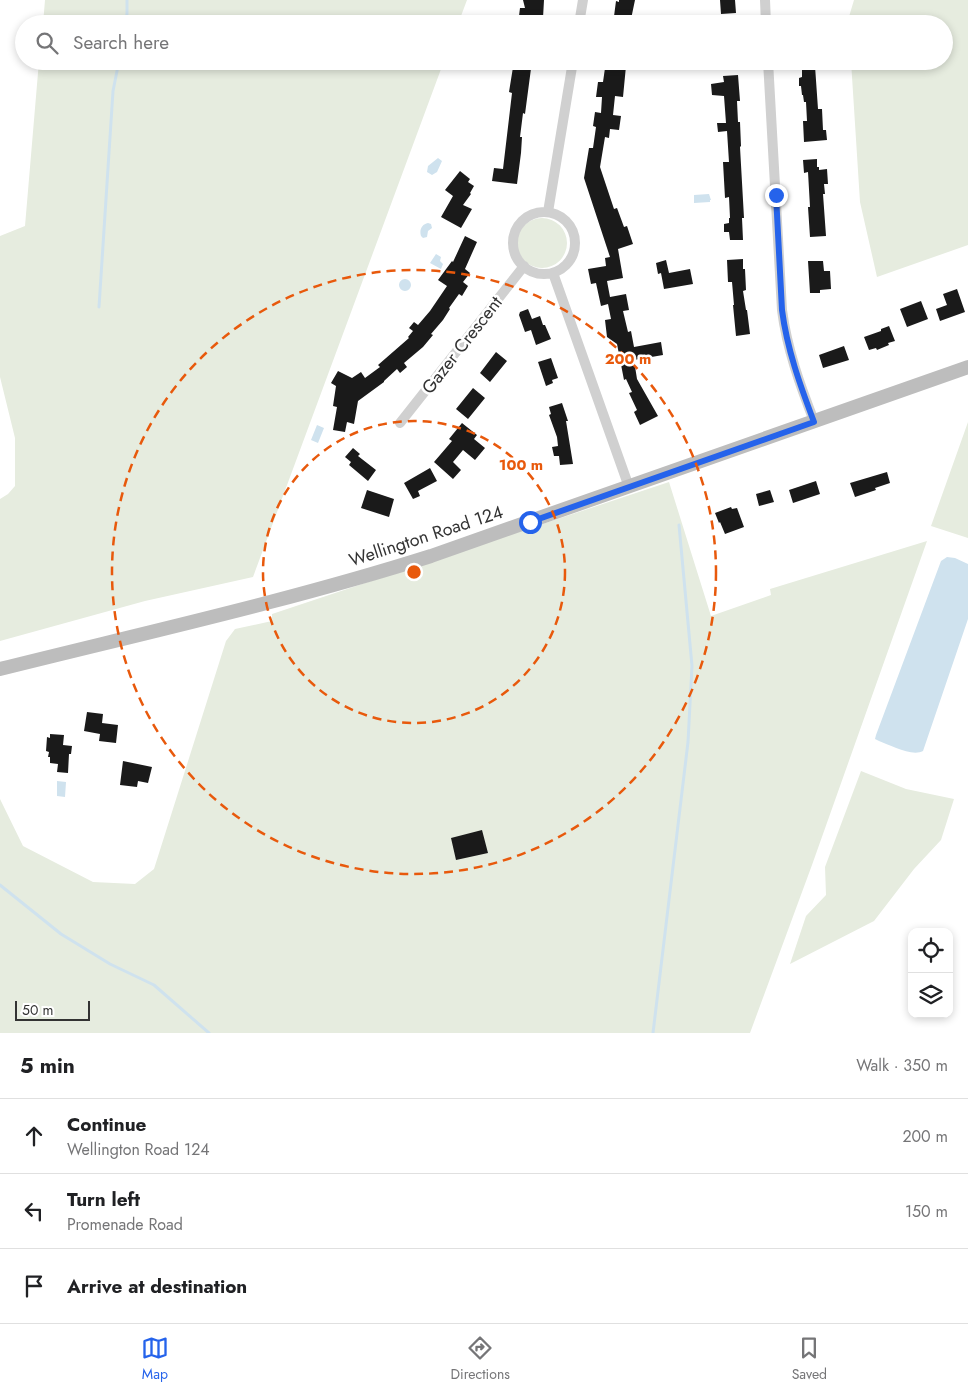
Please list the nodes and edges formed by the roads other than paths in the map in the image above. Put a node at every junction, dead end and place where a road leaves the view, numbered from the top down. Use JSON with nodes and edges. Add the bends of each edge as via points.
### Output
{"nodes":[{"id":1,"x":583,"y":0,"type":"edge"},
{"id":2,"x":765,"y":0,"type":"edge"},
{"id":3,"x":580,"y":15,"type":"edge"},
{"id":4,"x":766,"y":15,"type":"edge"},
{"id":5,"x":572,"y":70,"type":"edge"},
{"id":6,"x":769,"y":70,"type":"edge"},
{"id":7,"x":548,"y":212,"type":"junction"},
{"id":8,"x":524,"y":266,"type":"junction"},
{"id":9,"x":552,"y":273,"type":"junction"},
{"id":10,"x":968,"y":368,"type":"edge"},
{"id":11,"x":814,"y":422,"type":"junction"},
{"id":12,"x":400,"y":423,"type":"dead end"},
{"id":13,"x":628,"y":487,"type":"junction"},
{"id":14,"x":0,"y":669,"type":"edge"}],
"edges":[{"from":1,"to":3,"type":"street"},
{"from":2,"to":4,"type":"street"},
{"from":5,"to":7,"type":"street"},
{"from":6,"to":11,"type":"street","via":[[782,310],[789,351]]},
{"from":7,"to":8,"type":"street","via":[[531,215],[516,229],[514,249]]},
{"from":7,"to":9,"type":"street","via":[[569,224],[575,247],[563,268]]},
{"from":8,"to":9,"type":"street","via":[[533,272]]},
{"from":8,"to":12,"type":"street","name":"Gazer Crescent"},
{"from":9,"to":13,"type":"street"},
{"from":10,"to":11,"type":"main road","name":"Wellington Road 124"},
{"from":11,"to":13,"type":"main road","name":"Wellington Road 124"},
{"from":13,"to":14,"type":"main road","name":"Wellington Road 124","via":[[370,575]]}]}
